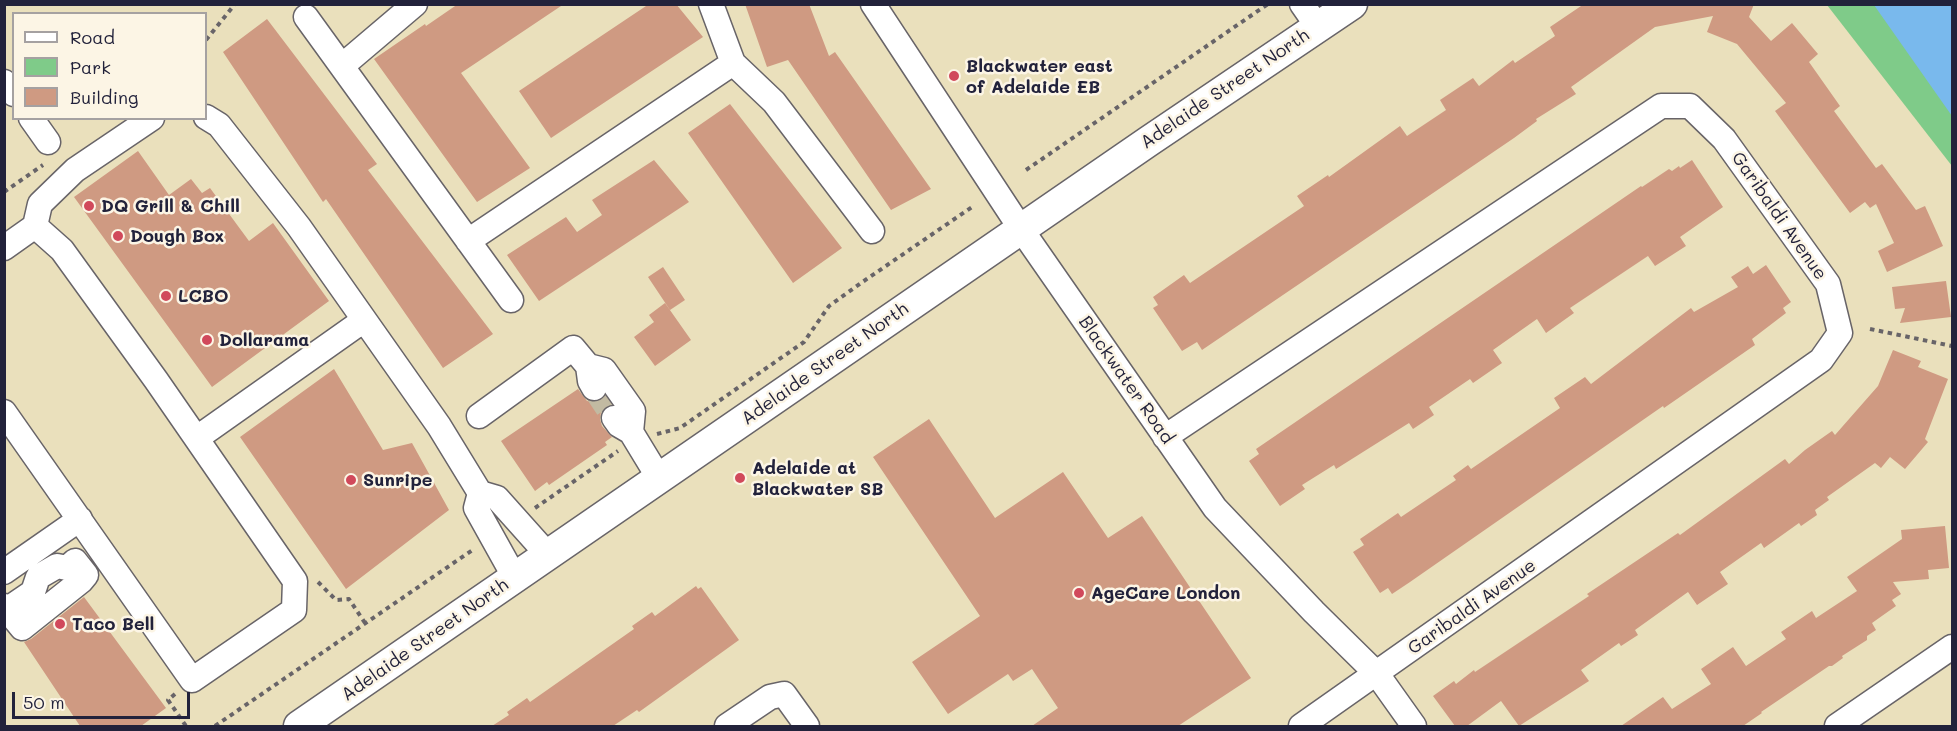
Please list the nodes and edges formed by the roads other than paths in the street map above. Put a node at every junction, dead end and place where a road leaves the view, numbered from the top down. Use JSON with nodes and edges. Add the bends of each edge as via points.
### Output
{"nodes":[{"id":1,"x":415,"y":4,"type":"edge"},
{"id":2,"x":711,"y":4,"type":"edge"},
{"id":3,"x":873,"y":4,"type":"edge"},
{"id":4,"x":1352,"y":4,"type":"edge"},
{"id":5,"x":1310,"y":16,"type":"edge"},
{"id":6,"x":306,"y":17,"type":"dead end"},
{"id":7,"x":734,"y":63,"type":"junction"},
{"id":8,"x":342,"y":66,"type":"junction"},
{"id":9,"x":207,"y":118,"type":"edge"},
{"id":10,"x":33,"y":120,"type":"edge"},
{"id":11,"x":149,"y":120,"type":"edge"},
{"id":12,"x":48,"y":142,"type":"dead end"},
{"id":13,"x":35,"y":226,"type":"junction"},
{"id":14,"x":1021,"y":229,"type":"junction"},
{"id":15,"x":872,"y":231,"type":"dead end"},
{"id":16,"x":468,"y":241,"type":"junction"},
{"id":17,"x":4,"y":248,"type":"edge"},
{"id":18,"x":511,"y":300,"type":"dead end"},
{"id":19,"x":364,"y":320,"type":"junction"},
{"id":20,"x":4,"y":412,"type":"edge"},
{"id":21,"x":479,"y":416,"type":"dead end"},
{"id":22,"x":1165,"y":437,"type":"junction"},
{"id":23,"x":196,"y":438,"type":"junction"},
{"id":24,"x":659,"y":478,"type":"junction"},
{"id":25,"x":480,"y":493,"type":"junction"},
{"id":26,"x":80,"y":519,"type":"junction"},
{"id":27,"x":548,"y":555,"type":"junction"},
{"id":28,"x":4,"y":572,"type":"edge"},
{"id":29,"x":515,"y":578,"type":"junction"},
{"id":30,"x":6,"y":608,"type":"edge"},
{"id":31,"x":1953,"y":647,"type":"edge"},
{"id":32,"x":1377,"y":674,"type":"junction"},
{"id":33,"x":299,"y":726,"type":"edge"},
{"id":34,"x":727,"y":726,"type":"edge"},
{"id":35,"x":807,"y":726,"type":"edge"},
{"id":36,"x":1301,"y":726,"type":"edge"},
{"id":37,"x":1414,"y":726,"type":"edge"},
{"id":38,"x":1837,"y":726,"type":"edge"}],
"edges":[{"from":1,"to":8,"type":"street"},
{"from":2,"to":7,"type":"street"},
{"from":3,"to":14,"type":"street","name":"Blackwater Road"},
{"from":4,"to":5,"type":"main road","name":"Adelaide Street North"},
{"from":5,"to":14,"type":"main road","name":"Adelaide Street North"},
{"from":6,"to":8,"type":"street"},
{"from":7,"to":15,"type":"street","via":[[774,102]]},
{"from":7,"to":16,"type":"street"},
{"from":8,"to":16,"type":"street"},
{"from":9,"to":19,"type":"street","via":[[219,125],[299,227]]},
{"from":10,"to":12,"type":"street"},
{"from":11,"to":13,"type":"street","via":[[75,170],[40,204]]},
{"from":13,"to":17,"type":"street"},
{"from":13,"to":23,"type":"street","via":[[62,250]]},
{"from":14,"to":22,"type":"street","name":"Blackwater Road"},
{"from":14,"to":24,"type":"main road","name":"Adelaide Street North"},
{"from":16,"to":18,"type":"street"},
{"from":19,"to":23,"type":"street"},
{"from":19,"to":25,"type":"street","via":[[439,426]]},
{"from":20,"to":26,"type":"street"},
{"from":21,"to":24,"type":"street","via":[[573,348],[591,377],[604,370],[633,411],[627,430]]},
{"from":22,"to":32,"type":"street","name":"Blackwater Road","via":[[1215,508]]},
{"from":22,"to":32,"type":"street","name":"Garibaldi Avenue","via":[[1661,106],[1690,106],[1724,139],[1828,284],[1840,333],[1821,360]]},
{"from":23,"to":26,"type":"street","via":[[295,581],[294,610],[192,680]]},
{"from":24,"to":27,"type":"main road","name":"Adelaide Street North"},
{"from":25,"to":27,"type":"street","via":[[497,498]]},
{"from":25,"to":29,"type":"street","via":[[476,508]]},
{"from":26,"to":28,"type":"street"},
{"from":27,"to":29,"type":"main road","name":"Adelaide Street North"},
{"from":29,"to":33,"type":"main road","name":"Adelaide Street North"},
{"from":30,"to":30,"type":"street","via":[[22,628],[86,575],[75,561],[67,568],[57,566],[38,577],[33,592]]},
{"from":31,"to":38,"type":"street"},
{"from":32,"to":36,"type":"street","name":"Garibaldi Avenue"},
{"from":32,"to":37,"type":"street","name":"Blackwater Road"},
{"from":34,"to":35,"type":"street","via":[[770,697],[784,694]]}]}
